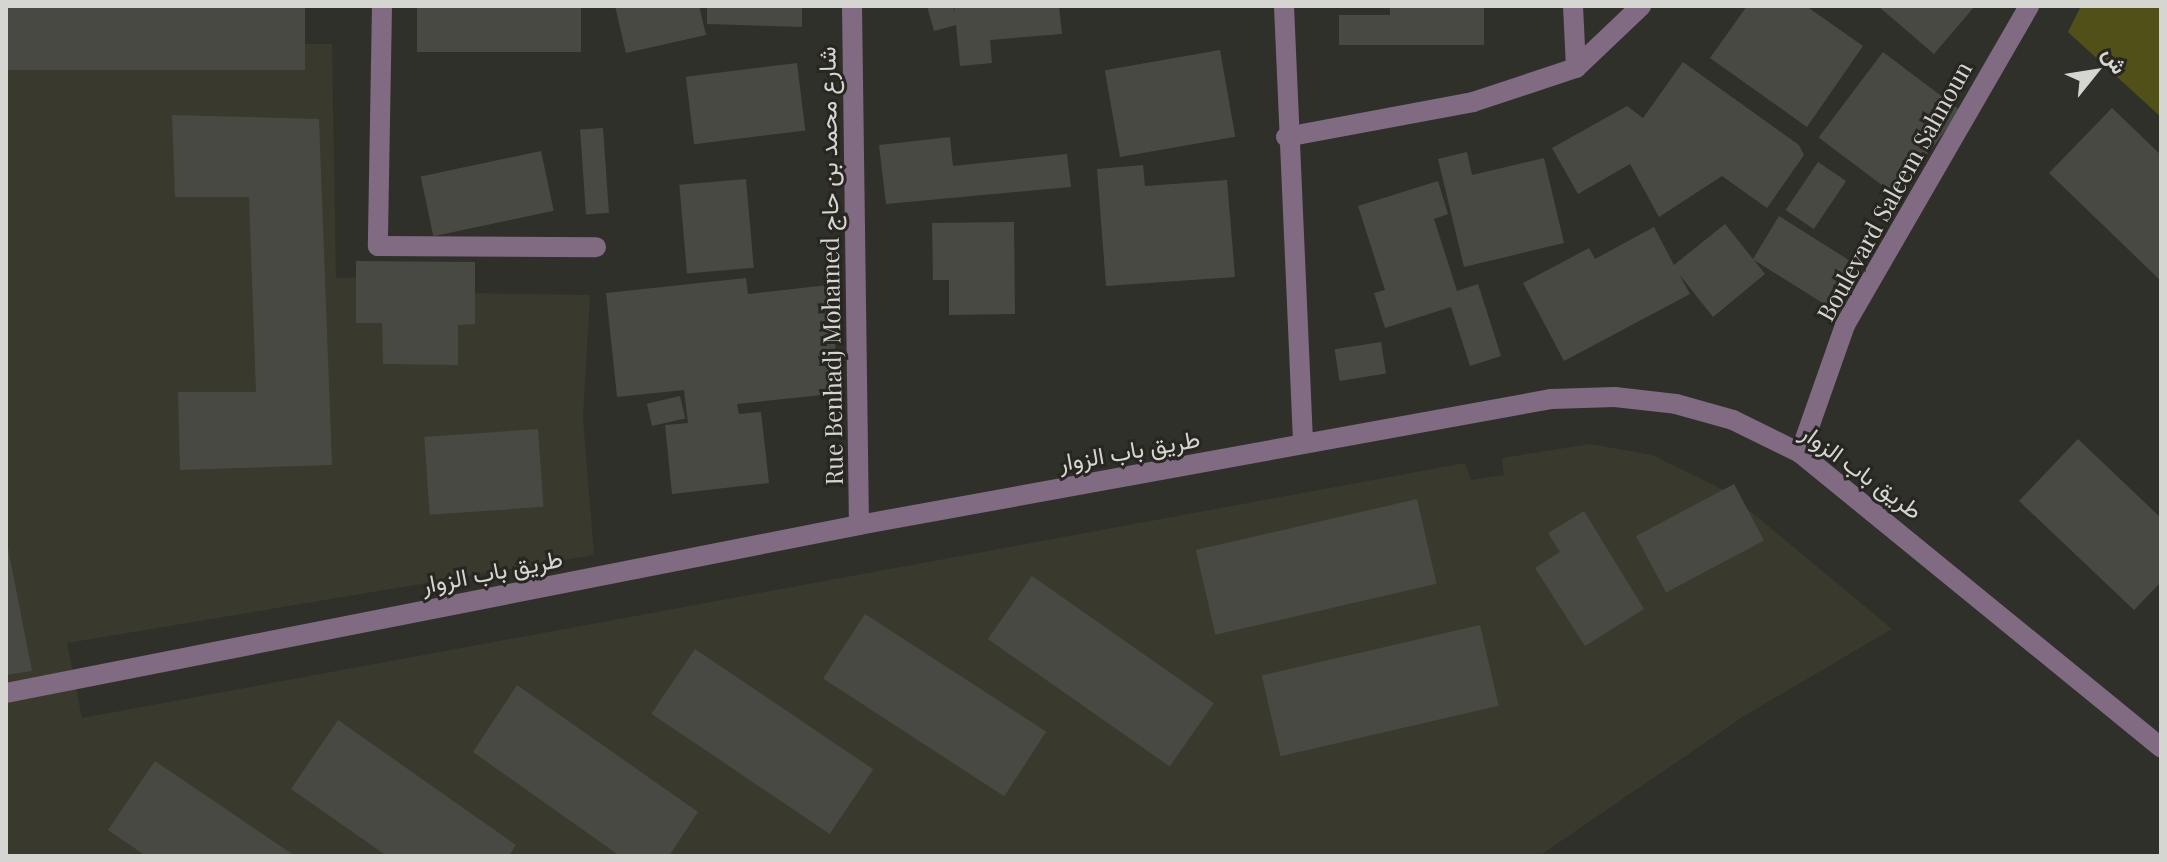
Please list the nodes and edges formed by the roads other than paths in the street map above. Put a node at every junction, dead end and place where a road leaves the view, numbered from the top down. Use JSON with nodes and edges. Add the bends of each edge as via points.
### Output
{"nodes":[{"id":1,"x":382,"y":6,"type":"edge"},
{"id":2,"x":852,"y":6,"type":"edge"},
{"id":3,"x":1284,"y":6,"type":"edge"},
{"id":4,"x":1573,"y":6,"type":"edge"},
{"id":5,"x":1641,"y":6,"type":"edge"},
{"id":6,"x":2029,"y":6,"type":"edge"},
{"id":7,"x":1576,"y":68,"type":"junction"},
{"id":8,"x":1286,"y":137,"type":"junction"},
{"id":9,"x":596,"y":247,"type":"dead end"},
{"id":10,"x":1303,"y":444,"type":"junction"},
{"id":11,"x":1800,"y":453,"type":"junction"},
{"id":12,"x":859,"y":525,"type":"junction"},
{"id":13,"x":6,"y":693,"type":"edge"},
{"id":14,"x":2161,"y":747,"type":"edge"}],
"edges":[{"from":1,"to":9,"type":"street","via":[[378,246]]},
{"from":2,"to":12,"type":"street","name":"Rue Benhadj Mohamed شارع محمد بن حاج"},
{"from":3,"to":8,"type":"street"},
{"from":4,"to":7,"type":"street"},
{"from":5,"to":7,"type":"street"},
{"from":6,"to":11,"type":"street","name":"Boulevard Saleem Sahnoun","via":[[1845,325]]},
{"from":7,"to":8,"type":"street","via":[[1473,102]]},
{"from":8,"to":10,"type":"street"},
{"from":10,"to":11,"type":"street","name":"طريق باب الزوار","via":[[1551,399],[1615,397],[1676,404],[1733,420]]},
{"from":10,"to":12,"type":"street","name":"طريق باب الزوار"},
{"from":11,"to":14,"type":"street","name":"طريق باب الزوار"},
{"from":12,"to":13,"type":"street","name":"طريق باب الزوار"}]}
